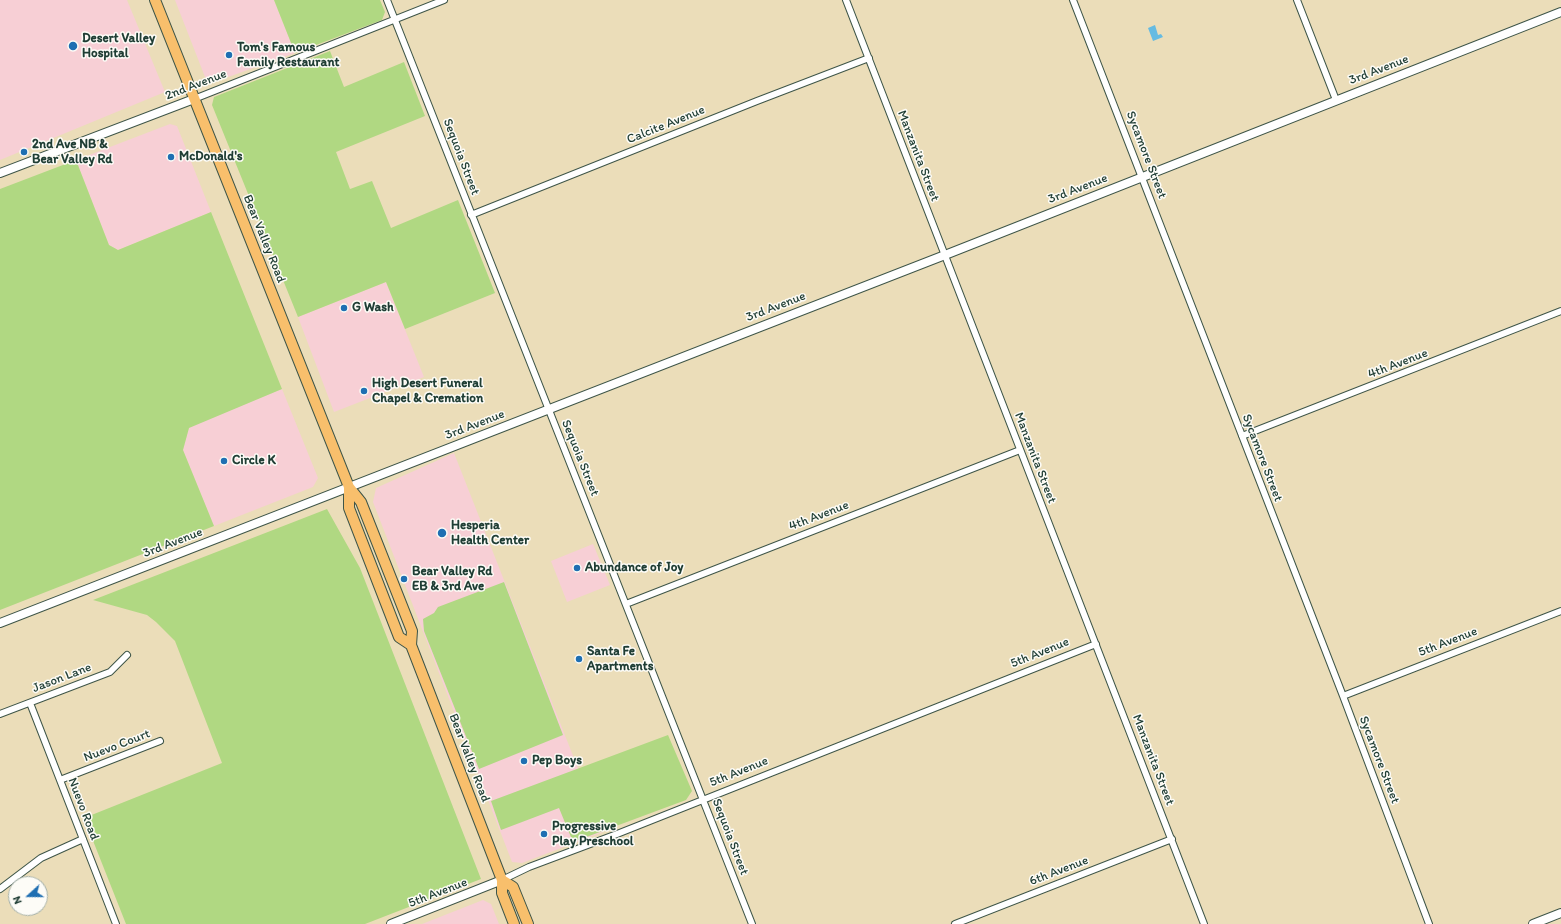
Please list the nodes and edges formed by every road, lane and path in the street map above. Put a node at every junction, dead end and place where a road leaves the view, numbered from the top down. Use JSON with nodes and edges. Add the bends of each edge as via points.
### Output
{"nodes":[{"id":1,"x":155,"y":0,"type":"edge"},
{"id":2,"x":388,"y":0,"type":"edge"},
{"id":3,"x":444,"y":0,"type":"edge"},
{"id":4,"x":846,"y":0,"type":"edge"},
{"id":5,"x":1073,"y":0,"type":"edge"},
{"id":6,"x":1297,"y":0,"type":"edge"},
{"id":7,"x":1561,"y":12,"type":"edge"},
{"id":8,"x":395,"y":19,"type":"junction"},
{"id":9,"x":869,"y":58,"type":"junction"},
{"id":10,"x":194,"y":99,"type":"junction"},
{"id":11,"x":1336,"y":100,"type":"junction"},
{"id":12,"x":0,"y":173,"type":"edge"},
{"id":13,"x":1142,"y":177,"type":"junction"},
{"id":14,"x":471,"y":215,"type":"junction"},
{"id":15,"x":945,"y":255,"type":"junction"},
{"id":16,"x":1561,"y":311,"type":"edge"},
{"id":17,"x":548,"y":409,"type":"junction"},
{"id":18,"x":1242,"y":436,"type":"junction"},
{"id":19,"x":1020,"y":450,"type":"junction"},
{"id":20,"x":349,"y":487,"type":"junction"},
{"id":21,"x":626,"y":604,"type":"junction"},
{"id":22,"x":1561,"y":611,"type":"edge"},
{"id":23,"x":0,"y":623,"type":"edge"},
{"id":24,"x":1096,"y":644,"type":"junction"},
{"id":25,"x":411,"y":645,"type":"junction"},
{"id":26,"x":127,"y":655,"type":"dead end"},
{"id":27,"x":1343,"y":696,"type":"junction"},
{"id":28,"x":30,"y":703,"type":"junction"},
{"id":29,"x":0,"y":714,"type":"edge"},
{"id":30,"x":160,"y":741,"type":"dead end"},
{"id":31,"x":60,"y":780,"type":"junction"},
{"id":32,"x":703,"y":799,"type":"junction"},
{"id":33,"x":83,"y":839,"type":"junction"},
{"id":34,"x":1172,"y":839,"type":"junction"},
{"id":35,"x":502,"y":880,"type":"junction"},
{"id":36,"x":0,"y":889,"type":"edge"},
{"id":37,"x":1561,"y":913,"type":"edge"},
{"id":38,"x":116,"y":924,"type":"edge"},
{"id":39,"x":391,"y":924,"type":"edge"},
{"id":40,"x":514,"y":924,"type":"edge"},
{"id":41,"x":528,"y":924,"type":"edge"},
{"id":42,"x":752,"y":924,"type":"edge"},
{"id":43,"x":955,"y":924,"type":"edge"},
{"id":44,"x":1204,"y":924,"type":"edge"},
{"id":45,"x":1429,"y":924,"type":"edge"},
{"id":46,"x":1533,"y":924,"type":"edge"}],
"edges":[{"from":1,"to":10,"type":"main road","name":"Bear Valley Road"},
{"from":2,"to":8,"type":"street","name":"Sequoia Street"},
{"from":3,"to":8,"type":"street","name":"2nd Avenue"},
{"from":4,"to":9,"type":"street","name":"Manzanita Street"},
{"from":5,"to":13,"type":"street","name":"Sycamore Street"},
{"from":6,"to":11,"type":"street"},
{"from":7,"to":11,"type":"street","name":"3rd Avenue"},
{"from":8,"to":10,"type":"street","name":"2nd Avenue"},
{"from":8,"to":14,"type":"street","name":"Sequoia Street"},
{"from":9,"to":14,"type":"street","name":"Calcite Avenue"},
{"from":9,"to":15,"type":"street","name":"Manzanita Street"},
{"from":10,"to":12,"type":"street","name":"2nd Avenue"},
{"from":10,"to":20,"type":"main road","name":"Bear Valley Road"},
{"from":11,"to":13,"type":"street","name":"3rd Avenue"},
{"from":13,"to":15,"type":"street","name":"3rd Avenue"},
{"from":13,"to":18,"type":"street","name":"Sycamore Street"},
{"from":14,"to":17,"type":"street","name":"Sequoia Street"},
{"from":15,"to":17,"type":"street","name":"3rd Avenue"},
{"from":15,"to":19,"type":"street","name":"Manzanita Street"},
{"from":16,"to":18,"type":"street","name":"4th Avenue"},
{"from":17,"to":20,"type":"street","name":"3rd Avenue"},
{"from":17,"to":21,"type":"street","name":"Sequoia Street"},
{"from":18,"to":27,"type":"street","name":"Sycamore Street"},
{"from":19,"to":21,"type":"street","name":"4th Avenue"},
{"from":19,"to":24,"type":"street","name":"Manzanita Street"},
{"from":20,"to":23,"type":"street","name":"3rd Avenue"},
{"from":20,"to":25,"type":"main road","name":"Bear Valley Road","via":[[362,502],[412,631]]},
{"from":20,"to":25,"type":"main road","name":"Bear Valley Road","via":[[348,508],[400,637]]},
{"from":21,"to":32,"type":"street","name":"Sequoia Street"},
{"from":22,"to":27,"type":"street","name":"5th Avenue"},
{"from":24,"to":32,"type":"street","name":"5th Avenue"},
{"from":24,"to":34,"type":"street","name":"Manzanita Street"},
{"from":25,"to":35,"type":"main road","name":"Bear Valley Road"},
{"from":26,"to":28,"type":"street","name":"Jason Lane","via":[[110,672]]},
{"from":27,"to":45,"type":"street","name":"Sycamore Street"},
{"from":28,"to":29,"type":"street","name":"Jason Lane"},
{"from":28,"to":31,"type":"street","name":"Nuevo Road"},
{"from":30,"to":31,"type":"street","name":"Nuevo Court"},
{"from":31,"to":33,"type":"street","name":"Nuevo Road"},
{"from":32,"to":35,"type":"street","name":"5th Avenue","via":[[529,866]]},
{"from":32,"to":42,"type":"street","name":"Sequoia Street"},
{"from":33,"to":36,"type":"street","via":[[41,858]]},
{"from":33,"to":38,"type":"street","name":"Nuevo Road"},
{"from":34,"to":43,"type":"street","name":"6th Avenue"},
{"from":34,"to":44,"type":"street","name":"Manzanita Street"},
{"from":35,"to":39,"type":"street","name":"5th Avenue"},
{"from":35,"to":40,"type":"main road","name":"Bear Valley Road","via":[[502,893]]},
{"from":35,"to":41,"type":"main road","name":"Bear Valley Road","via":[[513,887]]},
{"from":37,"to":46,"type":"street"}]}
